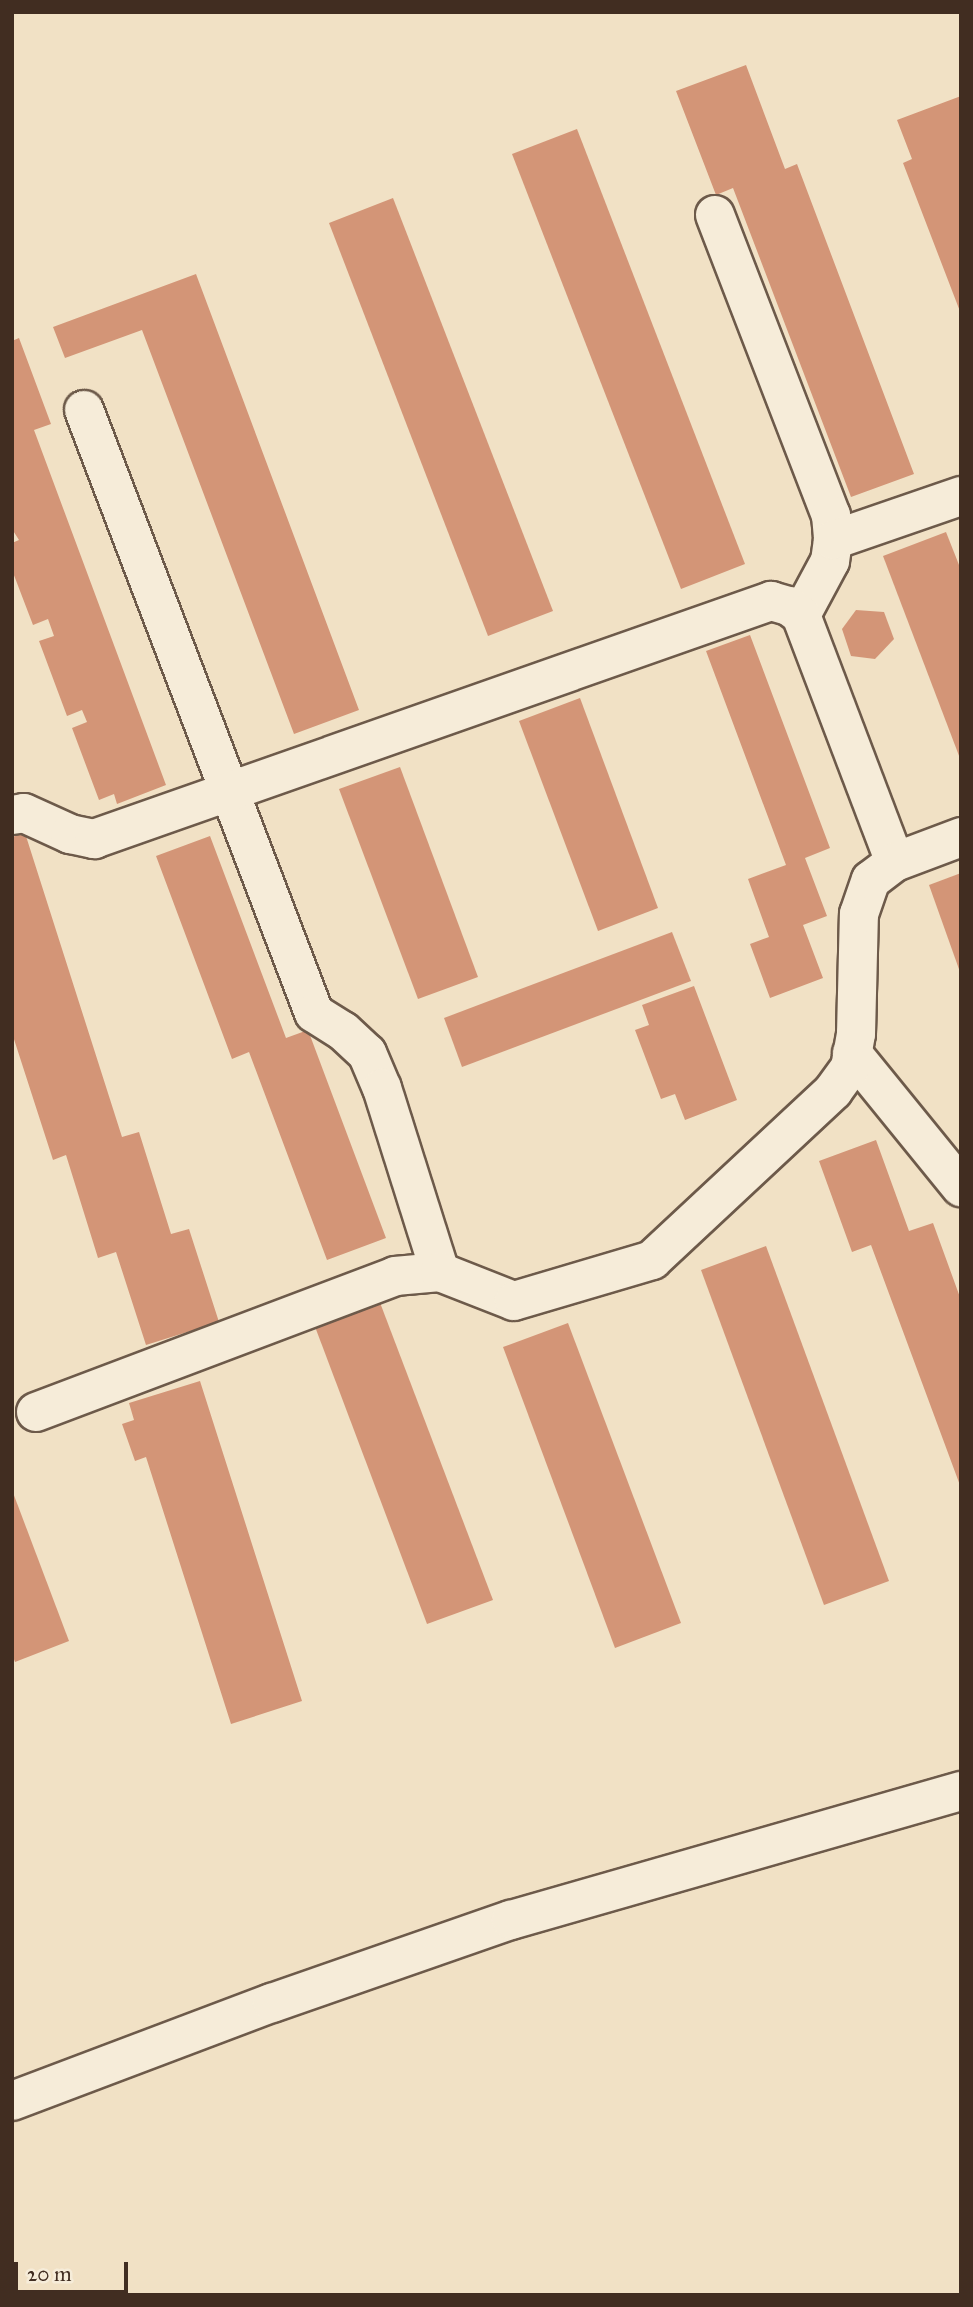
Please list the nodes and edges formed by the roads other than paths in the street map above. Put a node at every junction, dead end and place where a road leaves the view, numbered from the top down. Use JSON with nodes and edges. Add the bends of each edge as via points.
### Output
{"nodes":[{"id":1,"x":715,"y":215,"type":"dead end"},
{"id":2,"x":84,"y":410,"type":"dead end"},
{"id":3,"x":961,"y":496,"type":"edge"},
{"id":4,"x":833,"y":540,"type":"junction"},
{"id":5,"x":801,"y":615,"type":"junction"},
{"id":6,"x":229,"y":792,"type":"junction"},
{"id":7,"x":12,"y":815,"type":"edge"},
{"id":8,"x":961,"y":837,"type":"edge"},
{"id":9,"x":895,"y":862,"type":"junction"},
{"id":10,"x":852,"y":1053,"type":"junction"},
{"id":11,"x":961,"y":1187,"type":"edge"},
{"id":12,"x":440,"y":1272,"type":"junction"},
{"id":13,"x":36,"y":1412,"type":"dead end"},
{"id":14,"x":961,"y":1791,"type":"edge"},
{"id":15,"x":12,"y":2101,"type":"edge"}],
"edges":[{"from":1,"to":4,"type":"street","via":[[831,515]]},
{"from":2,"to":6,"type":"street"},
{"from":3,"to":4,"type":"street"},
{"from":4,"to":5,"type":"street","via":[[830,561]]},
{"from":5,"to":6,"type":"street","via":[[771,601]]},
{"from":5,"to":9,"type":"street"},
{"from":6,"to":7,"type":"street","via":[[94,839],[70,834],[24,813]]},
{"from":6,"to":12,"type":"street","via":[[314,1013],[344,1031],[367,1053]]},
{"from":8,"to":9,"type":"street"},
{"from":9,"to":10,"type":"street","via":[[871,880],[859,914]]},
{"from":10,"to":11,"type":"street"},
{"from":10,"to":12,"type":"street","via":[[850,1068],[833,1091],[652,1260],[514,1301]]},
{"from":12,"to":13,"type":"street","via":[[395,1276]]},
{"from":14,"to":15,"type":"street","via":[[511,1920]]}]}
